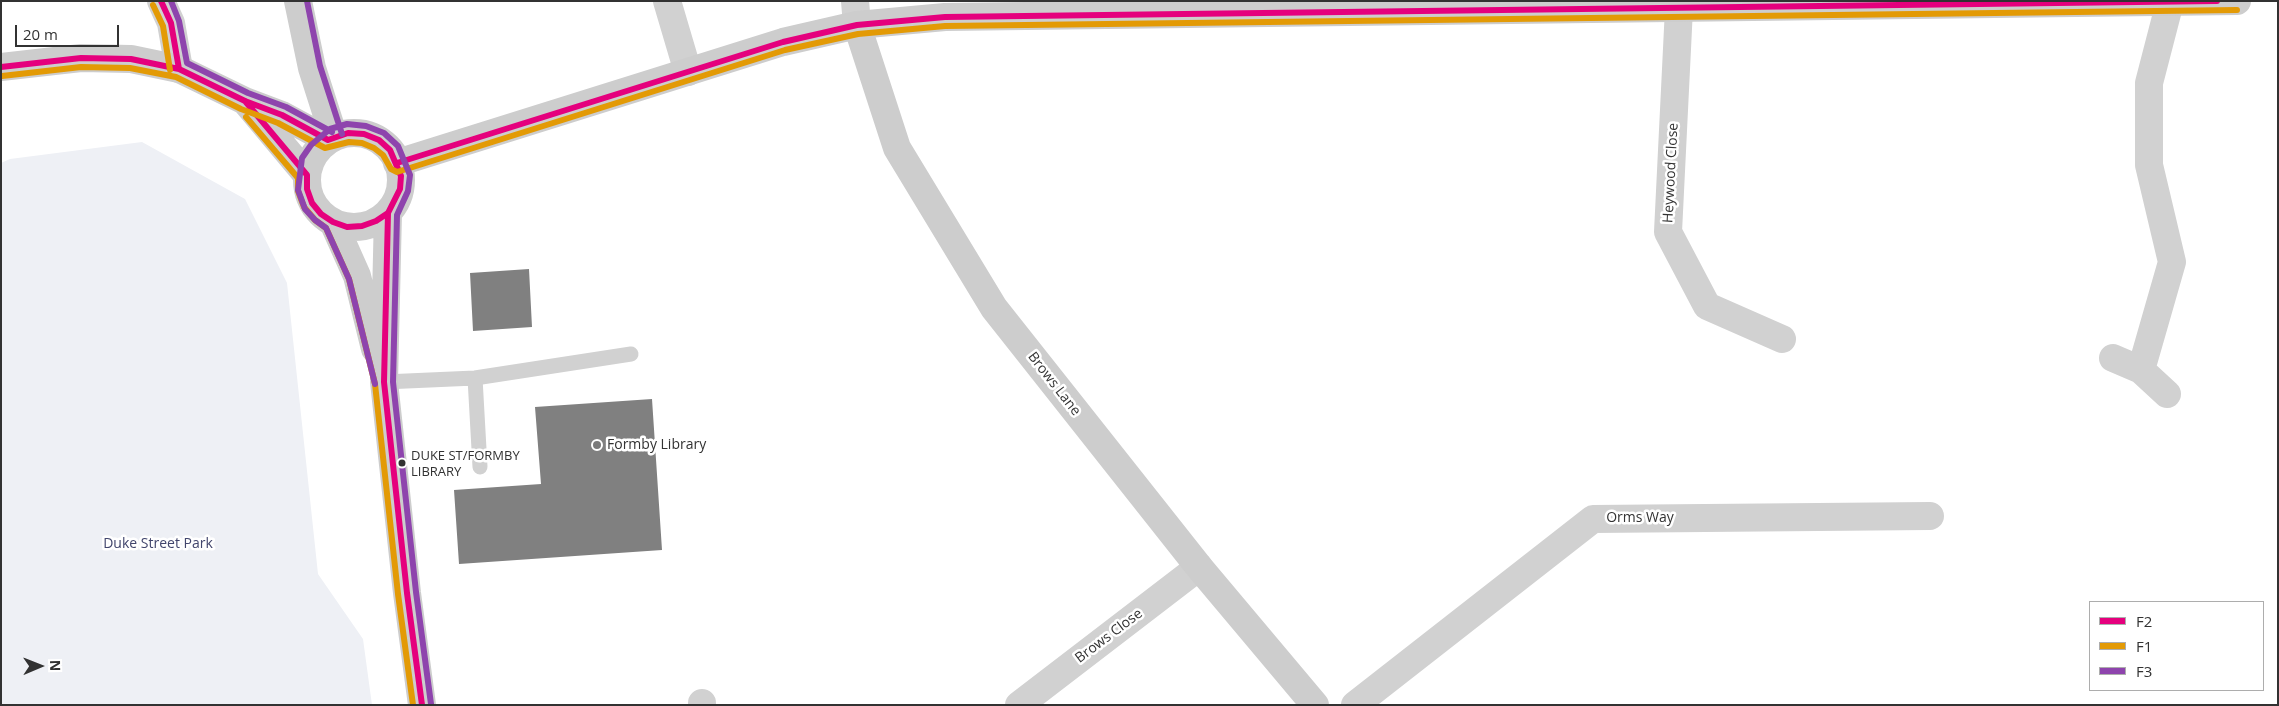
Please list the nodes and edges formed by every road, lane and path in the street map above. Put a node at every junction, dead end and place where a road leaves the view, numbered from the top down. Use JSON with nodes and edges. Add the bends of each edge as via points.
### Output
{"nodes":[{"id":1,"x":160,"y":1,"type":"edge"},
{"id":2,"x":298,"y":1,"type":"edge"},
{"id":3,"x":667,"y":1,"type":"edge"},
{"id":4,"x":2237,"y":1,"type":"edge"},
{"id":5,"x":2107,"y":2,"type":"edge"},
{"id":6,"x":2170,"y":2,"type":"edge"},
{"id":7,"x":1679,"y":8,"type":"junction"},
{"id":8,"x":856,"y":13,"type":"edge"},
{"id":9,"x":1,"y":67,"type":"edge"},
{"id":10,"x":178,"y":69,"type":"junction"},
{"id":11,"x":688,"y":72,"type":"junction"},
{"id":12,"x":245,"y":101,"type":"junction"},
{"id":13,"x":331,"y":139,"type":"junction"},
{"id":14,"x":397,"y":163,"type":"junction"},
{"id":15,"x":307,"y":175,"type":"junction"},
{"id":16,"x":388,"y":213,"type":"junction"},
{"id":17,"x":333,"y":222,"type":"junction"},
{"id":18,"x":1782,"y":338,"type":"dead end"},
{"id":19,"x":631,"y":354,"type":"dead end"},
{"id":20,"x":2113,"y":358,"type":"dead end"},
{"id":21,"x":2141,"y":370,"type":"junction"},
{"id":22,"x":475,"y":378,"type":"junction"},
{"id":23,"x":384,"y":382,"type":"junction"},
{"id":24,"x":2167,"y":394,"type":"dead end"},
{"id":25,"x":480,"y":467,"type":"dead end"},
{"id":26,"x":1930,"y":516,"type":"dead end"},
{"id":27,"x":1199,"y":567,"type":"junction"},
{"id":28,"x":422,"y":705,"type":"edge"},
{"id":29,"x":1019,"y":705,"type":"edge"},
{"id":30,"x":1315,"y":705,"type":"edge"},
{"id":31,"x":1355,"y":705,"type":"edge"}],
"edges":[{"from":1,"to":10,"type":"street","via":[[171,23]]},
{"from":2,"to":13,"type":"street"},
{"from":3,"to":11,"type":"street"},
{"from":4,"to":6,"type":"street"},
{"from":5,"to":6,"type":"street"},
{"from":5,"to":7,"type":"street"},
{"from":6,"to":21,"type":"street","via":[[2148,83],[2149,165],[2172,262]]},
{"from":7,"to":8,"type":"street","via":[[945,17]]},
{"from":7,"to":18,"type":"street","name":"Heywood Close","via":[[1668,232],[1706,306]]},
{"from":8,"to":11,"type":"street","via":[[783,42]]},
{"from":8,"to":27,"type":"street","name":"Brows Lane","via":[[897,148],[994,308]]},
{"from":9,"to":10,"type":"street","via":[[81,58],[123,58]]},
{"from":10,"to":12,"type":"street"},
{"from":11,"to":14,"type":"street"},
{"from":12,"to":13,"type":"street"},
{"from":12,"to":15,"type":"street"},
{"from":13,"to":14,"type":"street","via":[[348,133],[364,134],[390,150]]},
{"from":13,"to":15,"type":"street","via":[[310,162]]},
{"from":14,"to":16,"type":"street","via":[[400,189]]},
{"from":15,"to":17,"type":"street","via":[[312,203]]},
{"from":16,"to":17,"type":"street","via":[[362,226],[347,227]]},
{"from":16,"to":23,"type":"street"},
{"from":17,"to":23,"type":"street","via":[[357,276]]},
{"from":19,"to":22,"type":"lane"},
{"from":20,"to":21,"type":"street"},
{"from":21,"to":24,"type":"street"},
{"from":22,"to":23,"type":"lane"},
{"from":22,"to":25,"type":"lane"},
{"from":23,"to":28,"type":"street"},
{"from":26,"to":31,"type":"street","name":"Orms Way","via":[[1593,518]]},
{"from":27,"to":29,"type":"street","name":"Brows Close"},
{"from":27,"to":30,"type":"street","name":"Brows Lane"}]}
